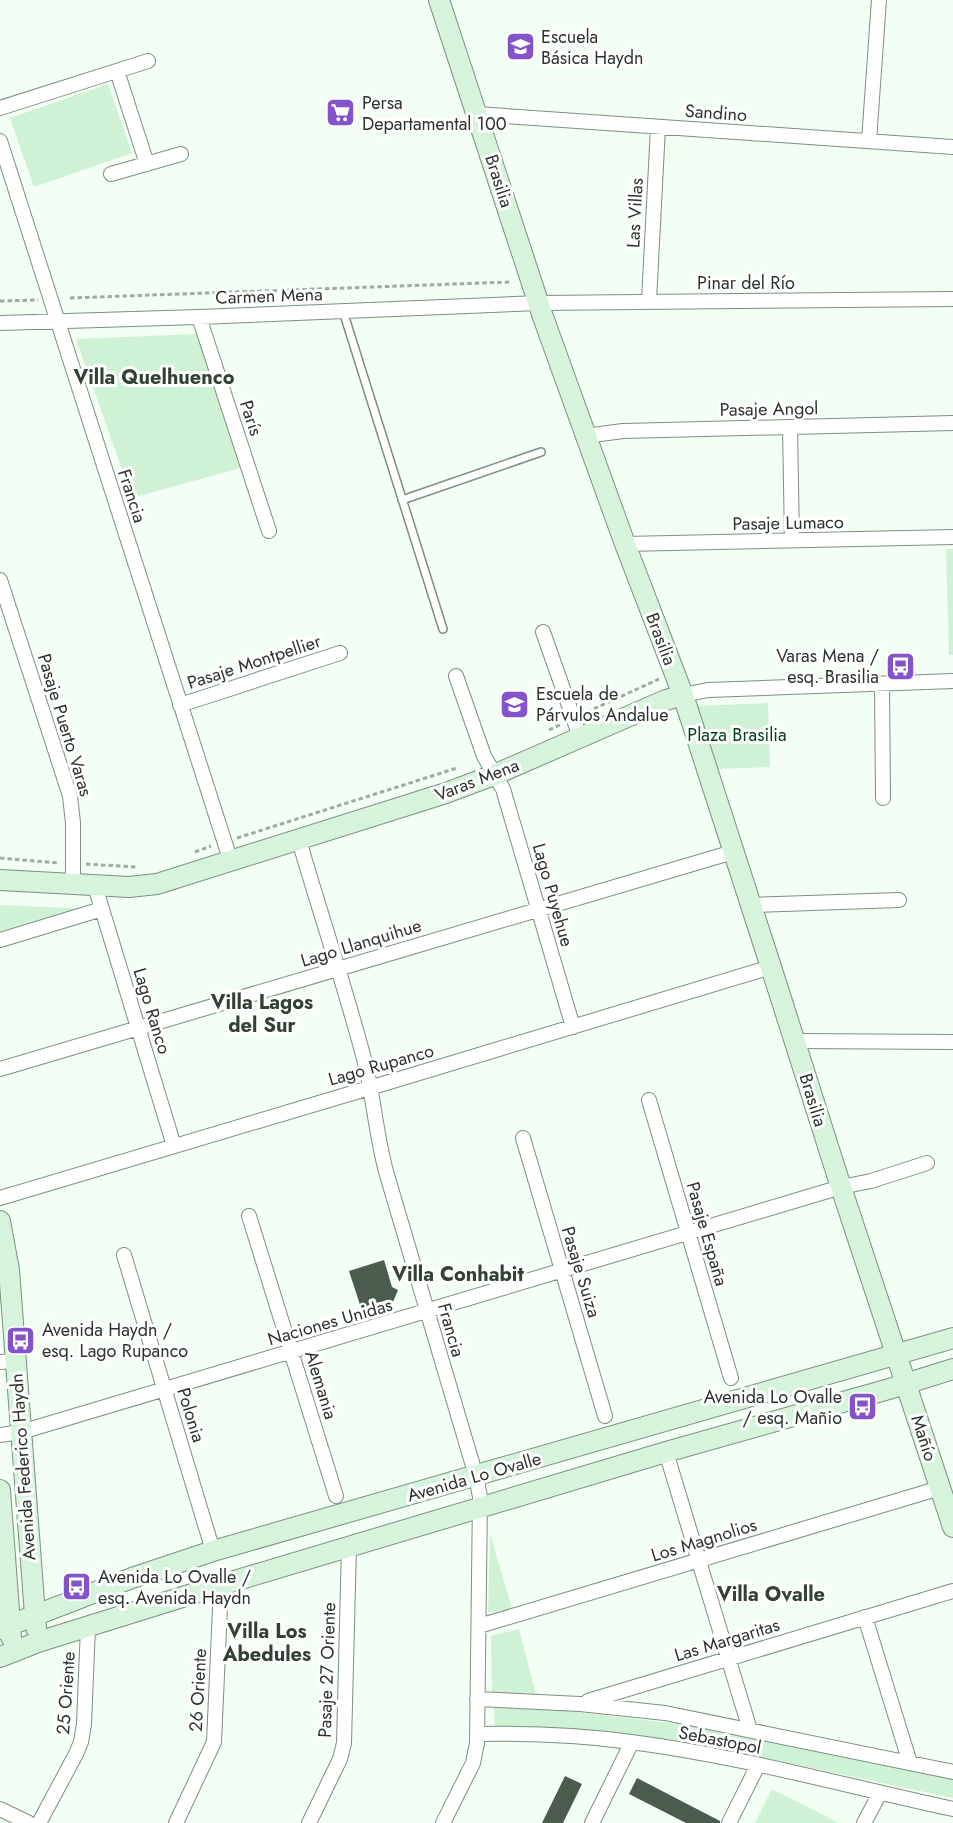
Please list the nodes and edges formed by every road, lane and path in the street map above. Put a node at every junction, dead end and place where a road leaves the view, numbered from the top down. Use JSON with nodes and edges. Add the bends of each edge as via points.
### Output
{"nodes":[{"id":1,"x":439,"y":0,"type":"edge"},
{"id":2,"x":879,"y":0,"type":"edge"},
{"id":3,"x":148,"y":61,"type":"dead end"},
{"id":4,"x":117,"y":71,"type":"junction"},
{"id":5,"x":0,"y":108,"type":"edge"},
{"id":6,"x":477,"y":114,"type":"junction"},
{"id":7,"x":658,"y":127,"type":"junction"},
{"id":8,"x":0,"y":141,"type":"edge"},
{"id":9,"x":869,"y":141,"type":"junction"},
{"id":10,"x":953,"y":147,"type":"edge"},
{"id":11,"x":181,"y":154,"type":"dead end"},
{"id":12,"x":147,"y":164,"type":"junction"},
{"id":13,"x":111,"y":174,"type":"dead end"},
{"id":14,"x":510,"y":282,"type":"dead end"},
{"id":15,"x":70,"y":298,"type":"dead end"},
{"id":16,"x":953,"y":299,"type":"edge"},
{"id":17,"x":51,"y":300,"type":"junction"},
{"id":18,"x":0,"y":301,"type":"edge"},
{"id":19,"x":648,"y":301,"type":"junction"},
{"id":20,"x":539,"y":303,"type":"junction"},
{"id":21,"x":343,"y":311,"type":"junction"},
{"id":22,"x":199,"y":317,"type":"junction"},
{"id":23,"x":59,"y":322,"type":"junction"},
{"id":24,"x":0,"y":323,"type":"edge"},
{"id":25,"x":953,"y":423,"type":"edge"},
{"id":26,"x":790,"y":427,"type":"junction"},
{"id":27,"x":585,"y":436,"type":"junction"},
{"id":28,"x":541,"y":452,"type":"dead end"},
{"id":29,"x":402,"y":500,"type":"junction"},
{"id":30,"x":269,"y":531,"type":"dead end"},
{"id":31,"x":953,"y":537,"type":"edge"},
{"id":32,"x":792,"y":540,"type":"junction"},
{"id":33,"x":625,"y":544,"type":"junction"},
{"id":34,"x":0,"y":580,"type":"edge"},
{"id":35,"x":443,"y":629,"type":"dead end"},
{"id":36,"x":543,"y":632,"type":"dead end"},
{"id":37,"x":340,"y":653,"type":"dead end"},
{"id":38,"x":456,"y":676,"type":"dead end"},
{"id":39,"x":659,"y":680,"type":"dead end"},
{"id":40,"x":953,"y":681,"type":"edge"},
{"id":41,"x":882,"y":684,"type":"junction"},
{"id":42,"x":682,"y":695,"type":"junction"},
{"id":43,"x":180,"y":705,"type":"junction"},
{"id":44,"x":573,"y":718,"type":"junction"},
{"id":45,"x":544,"y":732,"type":"dead end"},
{"id":46,"x":580,"y":737,"type":"junction"},
{"id":47,"x":490,"y":767,"type":"junction"},
{"id":48,"x":883,"y":798,"type":"dead end"},
{"id":49,"x":299,"y":840,"type":"junction"},
{"id":50,"x":224,"y":842,"type":"junction"},
{"id":51,"x":733,"y":852,"type":"junction"},
{"id":52,"x":191,"y":853,"type":"dead end"},
{"id":53,"x":0,"y":858,"type":"edge"},
{"id":54,"x":231,"y":862,"type":"junction"},
{"id":55,"x":73,"y":864,"type":"junction"},
{"id":56,"x":136,"y":867,"type":"dead end"},
{"id":57,"x":0,"y":880,"type":"edge"},
{"id":58,"x":73,"y":885,"type":"junction"},
{"id":59,"x":95,"y":886,"type":"junction"},
{"id":60,"x":899,"y":900,"type":"dead end"},
{"id":61,"x":751,"y":905,"type":"junction"},
{"id":62,"x":102,"y":909,"type":"junction"},
{"id":63,"x":539,"y":910,"type":"junction"},
{"id":64,"x":0,"y":940,"type":"edge"},
{"id":65,"x":771,"y":967,"type":"junction"},
{"id":66,"x":338,"y":969,"type":"junction"},
{"id":67,"x":573,"y":1027,"type":"junction"},
{"id":68,"x":139,"y":1028,"type":"junction"},
{"id":69,"x":795,"y":1041,"type":"junction"},
{"id":70,"x":953,"y":1042,"type":"edge"},
{"id":71,"x":0,"y":1070,"type":"edge"},
{"id":72,"x":371,"y":1088,"type":"junction"},
{"id":73,"x":649,"y":1100,"type":"dead end"},
{"id":74,"x":523,"y":1138,"type":"dead end"},
{"id":75,"x":174,"y":1146,"type":"junction"},
{"id":76,"x":927,"y":1162,"type":"dead end"},
{"id":77,"x":841,"y":1187,"type":"junction"},
{"id":78,"x":0,"y":1198,"type":"edge"},
{"id":79,"x":249,"y":1216,"type":"dead end"},
{"id":80,"x":0,"y":1221,"type":"edge"},
{"id":81,"x":688,"y":1233,"type":"junction"},
{"id":82,"x":124,"y":1255,"type":"dead end"},
{"id":83,"x":562,"y":1271,"type":"junction"},
{"id":84,"x":427,"y":1312,"type":"junction"},
{"id":85,"x":953,"y":1338,"type":"edge"},
{"id":86,"x":292,"y":1352,"type":"junction"},
{"id":87,"x":896,"y":1355,"type":"junction"},
{"id":88,"x":8,"y":1362,"type":"edge"},
{"id":89,"x":953,"y":1369,"type":"edge"},
{"id":90,"x":731,"y":1378,"type":"dead end"},
{"id":91,"x":906,"y":1384,"type":"junction"},
{"id":92,"x":165,"y":1390,"type":"junction"},
{"id":93,"x":605,"y":1416,"type":"dead end"},
{"id":94,"x":21,"y":1432,"type":"junction"},
{"id":95,"x":0,"y":1434,"type":"edge"},
{"id":96,"x":666,"y":1452,"type":"junction"},
{"id":97,"x":476,"y":1476,"type":"junction"},
{"id":98,"x":0,"y":1490,"type":"edge"},
{"id":99,"x":336,"y":1496,"type":"dead end"},
{"id":100,"x":947,"y":1499,"type":"edge"},
{"id":101,"x":481,"y":1507,"type":"junction"},
{"id":102,"x":27,"y":1519,"type":"junction"},
{"id":103,"x":2,"y":1521,"type":"junction"},
{"id":104,"x":953,"y":1527,"type":"edge"},
{"id":105,"x":349,"y":1546,"type":"junction"},
{"id":106,"x":213,"y":1551,"type":"junction"},
{"id":107,"x":699,"y":1560,"type":"junction"},
{"id":108,"x":221,"y":1585,"type":"junction"},
{"id":109,"x":953,"y":1590,"type":"edge"},
{"id":110,"x":35,"y":1615,"type":"junction"},
{"id":111,"x":865,"y":1617,"type":"junction"},
{"id":112,"x":479,"y":1626,"type":"junction"},
{"id":113,"x":5,"y":1627,"type":"edge"},
{"id":114,"x":88,"y":1627,"type":"junction"},
{"id":115,"x":38,"y":1642,"type":"junction"},
{"id":116,"x":6,"y":1654,"type":"edge"},
{"id":117,"x":729,"y":1659,"type":"junction"},
{"id":118,"x":477,"y":1699,"type":"junction"},
{"id":119,"x":580,"y":1704,"type":"junction"},
{"id":120,"x":750,"y":1730,"type":"junction"},
{"id":121,"x":477,"y":1734,"type":"junction"},
{"id":122,"x":632,"y":1742,"type":"junction"},
{"id":123,"x":910,"y":1763,"type":"junction"},
{"id":124,"x":758,"y":1765,"type":"junction"},
{"id":125,"x":953,"y":1772,"type":"edge"},
{"id":126,"x":880,"y":1793,"type":"junction"},
{"id":127,"x":0,"y":1809,"type":"edge"},
{"id":128,"x":953,"y":1809,"type":"edge"},
{"id":129,"x":28,"y":1823,"type":"edge"},
{"id":130,"x":39,"y":1823,"type":"edge"},
{"id":131,"x":176,"y":1823,"type":"edge"},
{"id":132,"x":309,"y":1823,"type":"edge"},
{"id":133,"x":443,"y":1823,"type":"edge"},
{"id":134,"x":592,"y":1823,"type":"edge"},
{"id":135,"x":729,"y":1823,"type":"edge"},
{"id":136,"x":864,"y":1823,"type":"edge"}],
"edges":[{"from":1,"to":6,"type":"street","name":"Brasilia"},
{"from":2,"to":9,"type":"street"},
{"from":3,"to":4,"type":"street"},
{"from":4,"to":5,"type":"street"},
{"from":4,"to":12,"type":"street"},
{"from":6,"to":7,"type":"street","name":"Sandino"},
{"from":6,"to":20,"type":"street","name":"Brasilia"},
{"from":7,"to":9,"type":"street","name":"Sandino"},
{"from":7,"to":19,"type":"street","name":"Las Villas"},
{"from":8,"to":17,"type":"street","name":"Francia"},
{"from":9,"to":10,"type":"street","name":"Sandino"},
{"from":11,"to":12,"type":"street"},
{"from":12,"to":13,"type":"street"},
{"from":14,"to":15,"type":"path"},
{"from":16,"to":19,"type":"street","name":"Pinar del Río"},
{"from":17,"to":18,"type":"path"},
{"from":17,"to":23,"type":"street","name":"Francia"},
{"from":19,"to":20,"type":"street","name":"Pinar del Río"},
{"from":20,"to":21,"type":"street","name":"Carmen Mena"},
{"from":20,"to":27,"type":"street","name":"Brasilia"},
{"from":21,"to":22,"type":"street","name":"Carmen Mena"},
{"from":21,"to":29,"type":"lane"},
{"from":22,"to":23,"type":"street","name":"Carmen Mena"},
{"from":22,"to":30,"type":"street","name":"París"},
{"from":23,"to":24,"type":"street","name":"Carmen Mena"},
{"from":23,"to":43,"type":"street","name":"Francia"},
{"from":25,"to":26,"type":"street","name":"Pasaje Angol"},
{"from":26,"to":27,"type":"street","name":"Pasaje Angol","via":[[623,431]]},
{"from":26,"to":32,"type":"street"},
{"from":27,"to":33,"type":"street","name":"Brasilia"},
{"from":28,"to":29,"type":"lane"},
{"from":29,"to":35,"type":"lane"},
{"from":31,"to":32,"type":"street","name":"Pasaje Lumaco"},
{"from":32,"to":33,"type":"street","name":"Pasaje Lumaco"},
{"from":33,"to":42,"type":"street","name":"Brasilia"},
{"from":34,"to":55,"type":"street","name":"Pasaje Puerto Varas","via":[[70,796]]},
{"from":36,"to":44,"type":"street"},
{"from":37,"to":43,"type":"street","name":"Pasaje Montpellier"},
{"from":38,"to":47,"type":"street","name":"Lago Puyehue"},
{"from":39,"to":44,"type":"path"},
{"from":40,"to":41,"type":"street","name":"Varas Mena"},
{"from":41,"to":42,"type":"street","name":"Varas Mena","via":[[708,690]]},
{"from":41,"to":48,"type":"street"},
{"from":42,"to":46,"type":"street","name":"Varas Mena"},
{"from":42,"to":51,"type":"street","name":"Brasilia"},
{"from":43,"to":50,"type":"street","name":"Francia"},
{"from":44,"to":45,"type":"path"},
{"from":44,"to":46,"type":"street"},
{"from":46,"to":47,"type":"street","name":"Varas Mena"},
{"from":47,"to":49,"type":"street","name":"Varas Mena","via":[[446,793]]},
{"from":47,"to":50,"type":"path"},
{"from":47,"to":63,"type":"street","name":"Lago Puyehue","via":[[503,789]]},
{"from":49,"to":54,"type":"street","name":"Varas Mena"},
{"from":49,"to":66,"type":"street","name":"Francia"},
{"from":50,"to":52,"type":"path"},
{"from":50,"to":54,"type":"street","name":"Francia"},
{"from":51,"to":61,"type":"street","name":"Brasilia"},
{"from":51,"to":63,"type":"street","name":"Lago Llanquihue"},
{"from":53,"to":55,"type":"path"},
{"from":54,"to":59,"type":"street","name":"Varas Mena","via":[[157,884],[129,888]]},
{"from":55,"to":56,"type":"path"},
{"from":55,"to":58,"type":"street","name":"Pasaje Puerto Varas"},
{"from":57,"to":58,"type":"street","name":"Varas Mena"},
{"from":58,"to":59,"type":"street","name":"Varas Mena"},
{"from":59,"to":62,"type":"street","name":"Lago Ranco"},
{"from":60,"to":61,"type":"street"},
{"from":61,"to":65,"type":"street","name":"Brasilia"},
{"from":62,"to":64,"type":"street"},
{"from":62,"to":68,"type":"street","name":"Lago Ranco"},
{"from":63,"to":66,"type":"street","name":"Lago Llanquihue"},
{"from":63,"to":67,"type":"street","name":"Lago Puyehue"},
{"from":65,"to":67,"type":"street","name":"Lago Rupanco"},
{"from":65,"to":69,"type":"street","name":"Brasilia"},
{"from":66,"to":68,"type":"street","name":"Lago Llanquihue"},
{"from":66,"to":72,"type":"street","name":"Francia"},
{"from":67,"to":72,"type":"street","name":"Lago Rupanco"},
{"from":68,"to":71,"type":"street","name":"Lago Llanquihue"},
{"from":68,"to":75,"type":"street","name":"Lago Ranco"},
{"from":69,"to":70,"type":"street"},
{"from":69,"to":77,"type":"street","name":"Brasilia"},
{"from":72,"to":75,"type":"street","name":"Lago Rupanco"},
{"from":72,"to":84,"type":"street","name":"Francia","via":[[383,1162]]},
{"from":73,"to":81,"type":"street","name":"Pasaje España"},
{"from":74,"to":83,"type":"street","name":"Pasaje Suiza"},
{"from":75,"to":78,"type":"street","name":"Lago Rupanco"},
{"from":76,"to":77,"type":"street","name":"Naciones Unidas"},
{"from":77,"to":81,"type":"street","name":"Naciones Unidas"},
{"from":77,"to":87,"type":"street","name":"Brasilia"},
{"from":79,"to":86,"type":"street","name":"Alemania"},
{"from":80,"to":88,"type":"street","name":"Avenida Federico Haydn","via":[[8,1261]]},
{"from":81,"to":83,"type":"street","name":"Naciones Unidas"},
{"from":81,"to":90,"type":"street","name":"Pasaje España"},
{"from":82,"to":92,"type":"street","name":"Polonia"},
{"from":83,"to":84,"type":"street","name":"Naciones Unidas"},
{"from":83,"to":93,"type":"street","name":"Pasaje Suiza"},
{"from":84,"to":86,"type":"street","name":"Naciones Unidas"},
{"from":84,"to":97,"type":"street","name":"Francia"},
{"from":85,"to":87,"type":"street","name":"Avenida Lo Ovalle"},
{"from":86,"to":92,"type":"street","name":"Naciones Unidas"},
{"from":86,"to":99,"type":"street","name":"Alemania"},
{"from":87,"to":91,"type":"street","name":"Brasilia"},
{"from":87,"to":97,"type":"street","name":"Avenida Lo Ovalle"},
{"from":88,"to":94,"type":"street","name":"Avenida Federico Haydn"},
{"from":89,"to":91,"type":"street","name":"Avenida Lo Ovalle"},
{"from":91,"to":96,"type":"street","name":"Avenida Lo Ovalle"},
{"from":91,"to":100,"type":"street","name":"Mañío"},
{"from":92,"to":94,"type":"street","name":"Naciones Unidas"},
{"from":92,"to":106,"type":"street","name":"Polonia"},
{"from":94,"to":95,"type":"street","name":"Naciones Unidas"},
{"from":94,"to":102,"type":"street","name":"Avenida Federico Haydn"},
{"from":96,"to":101,"type":"street","name":"Avenida Lo Ovalle"},
{"from":96,"to":107,"type":"street"},
{"from":97,"to":101,"type":"street","name":"Francia"},
{"from":97,"to":106,"type":"street","name":"Avenida Lo Ovalle"},
{"from":98,"to":103,"type":"street","name":"Avenida Federico Haydn"},
{"from":100,"to":104,"type":"street","name":"Mañío"},
{"from":100,"to":107,"type":"street","name":"Los Magnolios"},
{"from":101,"to":105,"type":"street","name":"Avenida Lo Ovalle"},
{"from":101,"to":112,"type":"street","name":"Francia"},
{"from":102,"to":103,"type":"street"},
{"from":102,"to":110,"type":"street","name":"Avenida Federico Haydn"},
{"from":103,"to":113,"type":"street","name":"Avenida Federico Haydn"},
{"from":105,"to":108,"type":"street","name":"Avenida Lo Ovalle"},
{"from":105,"to":132,"type":"street","name":"Pasaje 27 Oriente","via":[[344,1743]]},
{"from":106,"to":110,"type":"street","name":"Avenida Lo Ovalle"},
{"from":107,"to":112,"type":"street","name":"Los Magnolios"},
{"from":107,"to":117,"type":"street"},
{"from":108,"to":114,"type":"street","name":"Avenida Lo Ovalle"},
{"from":108,"to":131,"type":"street","name":"26 Oriente","via":[[214,1742]]},
{"from":109,"to":111,"type":"street","name":"Las Margaritas"},
{"from":110,"to":113,"type":"street","name":"Avenida Lo Ovalle"},
{"from":110,"to":115,"type":"street","name":"Avenida Federico Haydn"},
{"from":111,"to":117,"type":"street","name":"Las Margaritas"},
{"from":111,"to":123,"type":"street"},
{"from":112,"to":118,"type":"street","name":"Francia"},
{"from":113,"to":116,"type":"street","name":"Avenida Federico Haydn"},
{"from":114,"to":115,"type":"street","name":"Avenida Lo Ovalle"},
{"from":114,"to":130,"type":"street","name":"25 Oriente","via":[[81,1742]]},
{"from":115,"to":116,"type":"street","name":"Avenida Lo Ovalle"},
{"from":117,"to":119,"type":"street","name":"Las Margaritas"},
{"from":117,"to":120,"type":"street"},
{"from":118,"to":119,"type":"street","name":"Sebastopol"},
{"from":118,"to":121,"type":"street","name":"Francia"},
{"from":119,"to":120,"type":"street","name":"Sebastopol","via":[[665,1713]]},
{"from":120,"to":123,"type":"street","name":"Sebastopol"},
{"from":121,"to":122,"type":"street","name":"Sebastopol","via":[[537,1734]]},
{"from":121,"to":133,"type":"street","name":"Francia","via":[[473,1763]]},
{"from":122,"to":124,"type":"street","name":"Sebastopol"},
{"from":122,"to":134,"type":"street"},
{"from":123,"to":125,"type":"street","name":"Sebastopol"},
{"from":124,"to":126,"type":"street","name":"Sebastopol"},
{"from":124,"to":135,"type":"street"},
{"from":126,"to":128,"type":"street","name":"Sebastopol"},
{"from":126,"to":136,"type":"street"},
{"from":127,"to":129,"type":"street"}]}
